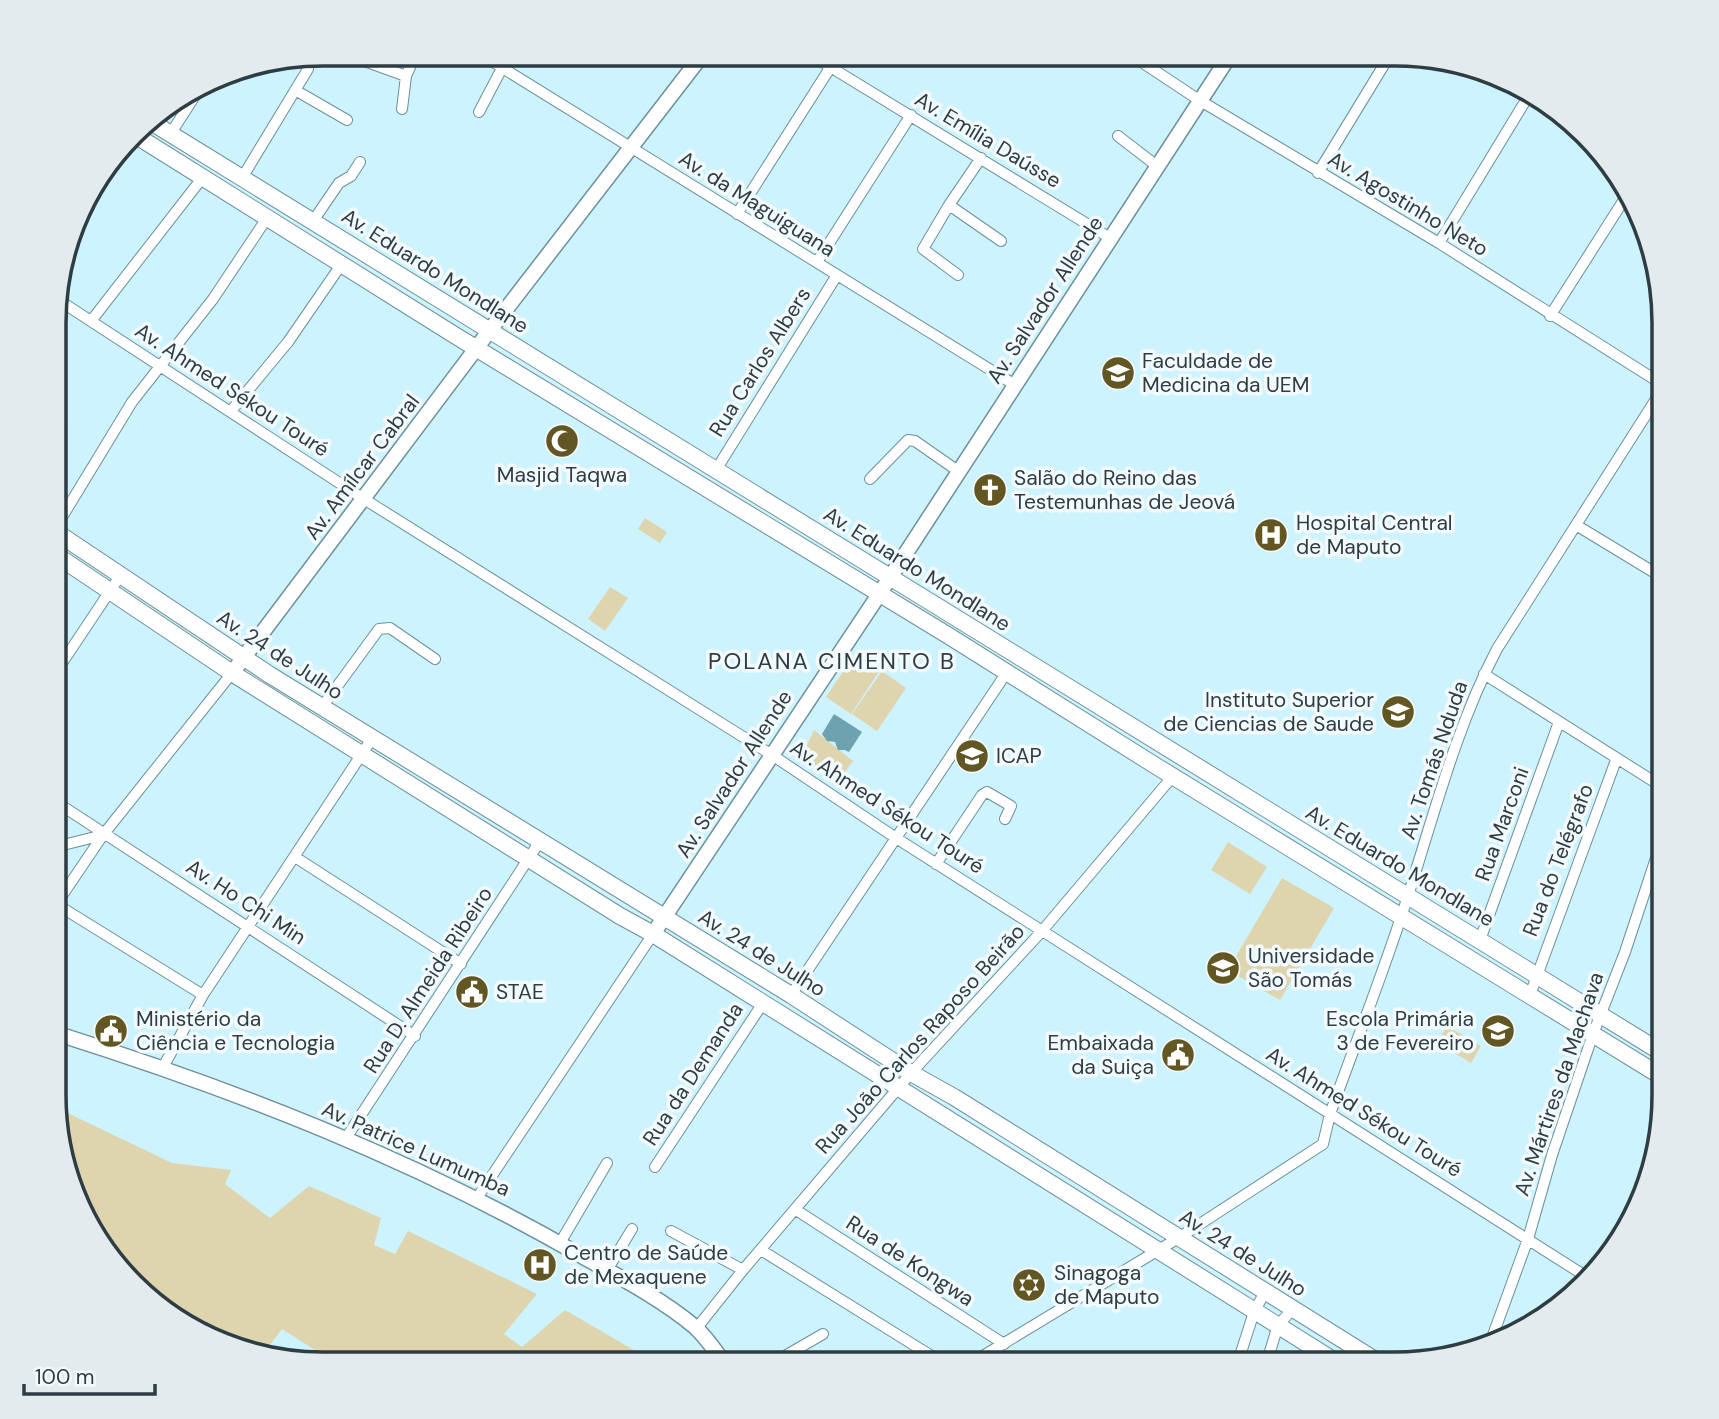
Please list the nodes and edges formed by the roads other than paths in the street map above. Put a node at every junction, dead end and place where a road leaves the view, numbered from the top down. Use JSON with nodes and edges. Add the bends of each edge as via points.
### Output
{"nodes":[{"id":1,"x":378,"y":66,"type":"edge"},
{"id":2,"x":411,"y":66,"type":"edge"},
{"id":3,"x":499,"y":66,"type":"edge"},
{"id":4,"x":694,"y":66,"type":"edge"},
{"id":5,"x":827,"y":66,"type":"edge"},
{"id":6,"x":1148,"y":66,"type":"edge"},
{"id":7,"x":1222,"y":66,"type":"edge"},
{"id":8,"x":1383,"y":66,"type":"edge"},
{"id":9,"x":502,"y":68,"type":"junction"},
{"id":10,"x":830,"y":68,"type":"junction"},
{"id":11,"x":308,"y":69,"type":"dead end"},
{"id":12,"x":406,"y":76,"type":"junction"},
{"id":13,"x":295,"y":90,"type":"junction"},
{"id":14,"x":1199,"y":100,"type":"junction"},
{"id":15,"x":1525,"y":102,"type":"edge"},
{"id":16,"x":189,"y":105,"type":"edge"},
{"id":17,"x":402,"y":109,"type":"dead end"},
{"id":18,"x":479,"y":112,"type":"dead end"},
{"id":19,"x":911,"y":116,"type":"junction"},
{"id":20,"x":347,"y":120,"type":"dead end"},
{"id":21,"x":159,"y":126,"type":"edge"},
{"id":22,"x":170,"y":133,"type":"junction"},
{"id":23,"x":1118,"y":136,"type":"dead end"},
{"id":24,"x":144,"y":140,"type":"edge"},
{"id":25,"x":631,"y":149,"type":"junction"},
{"id":26,"x":981,"y":158,"type":"junction"},
{"id":27,"x":360,"y":162,"type":"dead end"},
{"id":28,"x":1157,"y":166,"type":"junction"},
{"id":29,"x":1318,"y":173,"type":"junction"},
{"id":30,"x":203,"y":177,"type":"junction"},
{"id":31,"x":242,"y":178,"type":"junction"},
{"id":32,"x":1622,"y":202,"type":"edge"},
{"id":33,"x":949,"y":205,"type":"junction"},
{"id":34,"x":737,"y":214,"type":"junction"},
{"id":35,"x":267,"y":218,"type":"junction"},
{"id":36,"x":313,"y":221,"type":"junction"},
{"id":37,"x":1110,"y":238,"type":"junction"},
{"id":38,"x":1001,"y":241,"type":"dead end"},
{"id":39,"x":1438,"y":243,"type":"junction"},
{"id":40,"x":817,"y":262,"type":"junction"},
{"id":41,"x":341,"y":265,"type":"junction"},
{"id":42,"x":836,"y":275,"type":"junction"},
{"id":43,"x":958,"y":275,"type":"dead end"},
{"id":44,"x":67,"y":306,"type":"edge"},
{"id":45,"x":1550,"y":316,"type":"junction"},
{"id":46,"x":91,"y":321,"type":"junction"},
{"id":47,"x":490,"y":330,"type":"junction"},
{"id":48,"x":477,"y":349,"type":"junction"},
{"id":49,"x":160,"y":365,"type":"junction"},
{"id":50,"x":1652,"y":378,"type":"edge"},
{"id":51,"x":1015,"y":386,"type":"junction"},
{"id":52,"x":1652,"y":406,"type":"edge"},
{"id":53,"x":231,"y":411,"type":"junction"},
{"id":54,"x":716,"y":470,"type":"junction"},
{"id":55,"x":958,"y":471,"type":"junction"},
{"id":56,"x":870,"y":479,"type":"dead end"},
{"id":57,"x":364,"y":499,"type":"junction"},
{"id":58,"x":66,"y":512,"type":"edge"},
{"id":59,"x":1576,"y":525,"type":"junction"},
{"id":60,"x":66,"y":537,"type":"edge"},
{"id":61,"x":66,"y":562,"type":"edge"},
{"id":62,"x":1652,"y":571,"type":"edge"},
{"id":63,"x":120,"y":576,"type":"junction"},
{"id":64,"x":888,"y":578,"type":"junction"},
{"id":65,"x":110,"y":591,"type":"junction"},
{"id":66,"x":880,"y":593,"type":"junction"},
{"id":67,"x":66,"y":657,"type":"edge"},
{"id":68,"x":243,"y":657,"type":"junction"},
{"id":69,"x":435,"y":659,"type":"dead end"},
{"id":70,"x":1007,"y":672,"type":"junction"},
{"id":71,"x":232,"y":673,"type":"junction"},
{"id":72,"x":1484,"y":674,"type":"junction"},
{"id":73,"x":322,"y":707,"type":"junction"},
{"id":74,"x":1559,"y":722,"type":"junction"},
{"id":75,"x":373,"y":737,"type":"junction"},
{"id":76,"x":362,"y":752,"type":"junction"},
{"id":77,"x":772,"y":755,"type":"junction"},
{"id":78,"x":1616,"y":760,"type":"junction"},
{"id":79,"x":1173,"y":776,"type":"junction"},
{"id":80,"x":1652,"y":781,"type":"edge"},
{"id":81,"x":66,"y":810,"type":"edge"},
{"id":82,"x":1005,"y":819,"type":"dead end"},
{"id":83,"x":103,"y":835,"type":"junction"},
{"id":84,"x":896,"y":838,"type":"junction"},
{"id":85,"x":540,"y":841,"type":"junction"},
{"id":86,"x":66,"y":844,"type":"edge"},
{"id":87,"x":295,"y":857,"type":"junction"},
{"id":88,"x":530,"y":858,"type":"junction"},
{"id":89,"x":936,"y":863,"type":"junction"},
{"id":90,"x":1652,"y":870,"type":"edge"},
{"id":91,"x":66,"y":890,"type":"edge"},
{"id":92,"x":1408,"y":897,"type":"junction"},
{"id":93,"x":66,"y":911,"type":"edge"},
{"id":94,"x":1402,"y":916,"type":"junction"},
{"id":95,"x":665,"y":918,"type":"junction"},
{"id":96,"x":250,"y":927,"type":"junction"},
{"id":97,"x":1042,"y":931,"type":"junction"},
{"id":98,"x":653,"y":934,"type":"junction"},
{"id":99,"x":1480,"y":940,"type":"junction"},
{"id":100,"x":461,"y":964,"type":"junction"},
{"id":101,"x":1536,"y":974,"type":"junction"},
{"id":102,"x":203,"y":995,"type":"junction"},
{"id":103,"x":791,"y":995,"type":"junction"},
{"id":104,"x":1530,"y":995,"type":"junction"},
{"id":105,"x":762,"y":1003,"type":"junction"},
{"id":106,"x":1601,"y":1015,"type":"junction"},
{"id":107,"x":1593,"y":1034,"type":"junction"},
{"id":108,"x":66,"y":1036,"type":"edge"},
{"id":109,"x":415,"y":1036,"type":"junction"},
{"id":110,"x":1652,"y":1047,"type":"edge"},
{"id":111,"x":163,"y":1067,"type":"junction"},
{"id":112,"x":1652,"y":1071,"type":"edge"},
{"id":113,"x":911,"y":1073,"type":"junction"},
{"id":114,"x":899,"y":1089,"type":"junction"},
{"id":115,"x":1330,"y":1114,"type":"junction"},
{"id":116,"x":346,"y":1138,"type":"junction"},
{"id":117,"x":607,"y":1163,"type":"dead end"},
{"id":118,"x":655,"y":1167,"type":"dead end"},
{"id":119,"x":477,"y":1198,"type":"junction"},
{"id":120,"x":796,"y":1210,"type":"junction"},
{"id":121,"x":632,"y":1229,"type":"dead end"},
{"id":122,"x":671,"y":1231,"type":"dead end"},
{"id":123,"x":1180,"y":1237,"type":"junction"},
{"id":124,"x":1528,"y":1239,"type":"junction"},
{"id":125,"x":560,"y":1243,"type":"junction"},
{"id":126,"x":761,"y":1250,"type":"junction"},
{"id":127,"x":1157,"y":1250,"type":"junction"},
{"id":128,"x":607,"y":1270,"type":"junction"},
{"id":129,"x":743,"y":1270,"type":"junction"},
{"id":130,"x":1581,"y":1273,"type":"edge"},
{"id":131,"x":1265,"y":1292,"type":"junction"},
{"id":132,"x":1293,"y":1309,"type":"junction"},
{"id":133,"x":1254,"y":1312,"type":"junction"},
{"id":134,"x":696,"y":1329,"type":"junction"},
{"id":135,"x":1276,"y":1332,"type":"junction"},
{"id":136,"x":1494,"y":1333,"type":"edge"},
{"id":137,"x":823,"y":1334,"type":"dead end"},
{"id":138,"x":1003,"y":1344,"type":"junction"},
{"id":139,"x":715,"y":1352,"type":"edge"},
{"id":140,"x":792,"y":1352,"type":"edge"},
{"id":141,"x":927,"y":1352,"type":"edge"},
{"id":142,"x":989,"y":1352,"type":"edge"},
{"id":143,"x":1241,"y":1352,"type":"edge"},
{"id":144,"x":1270,"y":1352,"type":"edge"},
{"id":145,"x":1315,"y":1352,"type":"edge"},
{"id":146,"x":1361,"y":1352,"type":"edge"}],
"edges":[{"from":1,"to":12,"type":"street"},
{"from":2,"to":12,"type":"street"},
{"from":3,"to":9,"type":"street","name":"Av. da Maguiguana"},
{"from":4,"to":25,"type":"street","name":"Av. Amílcar Cabral"},
{"from":5,"to":10,"type":"street","name":"Av. Emília Daússe"},
{"from":6,"to":14,"type":"street","name":"Av. Agostinho Neto"},
{"from":7,"to":14,"type":"street","name":"Av. Salvador Allende"},
{"from":8,"to":29,"type":"street"},
{"from":9,"to":18,"type":"street"},
{"from":9,"to":25,"type":"street","name":"Av. da Maguiguana"},
{"from":10,"to":19,"type":"street","name":"Av. Emília Daússe"},
{"from":10,"to":34,"type":"street"},
{"from":11,"to":13,"type":"street"},
{"from":12,"to":17,"type":"street"},
{"from":13,"to":20,"type":"street"},
{"from":13,"to":31,"type":"street"},
{"from":14,"to":28,"type":"street","name":"Av. Salvador Allende"},
{"from":14,"to":29,"type":"street","name":"Av. Agostinho Neto"},
{"from":15,"to":39,"type":"street"},
{"from":16,"to":22,"type":"street"},
{"from":19,"to":26,"type":"street","name":"Av. Emília Daússe"},
{"from":19,"to":40,"type":"street"},
{"from":21,"to":22,"type":"main road","name":"Av. Eduardo Mondlane"},
{"from":22,"to":31,"type":"main road","name":"Av. Eduardo Mondlane"},
{"from":23,"to":28,"type":"street"},
{"from":24,"to":30,"type":"main road","name":"Av. Eduardo Mondlane"},
{"from":25,"to":34,"type":"street","name":"Av. da Maguiguana"},
{"from":25,"to":47,"type":"street","name":"Av. Amílcar Cabral"},
{"from":26,"to":33,"type":"street"},
{"from":26,"to":37,"type":"street","name":"Av. Emília Daússe"},
{"from":27,"to":36,"type":"street"},
{"from":28,"to":37,"type":"street","name":"Av. Salvador Allende"},
{"from":29,"to":39,"type":"street","name":"Av. Agostinho Neto"},
{"from":30,"to":35,"type":"main road","name":"Av. Eduardo Mondlane"},
{"from":30,"to":46,"type":"street"},
{"from":31,"to":36,"type":"main road","name":"Av. Eduardo Mondlane"},
{"from":32,"to":45,"type":"street"},
{"from":33,"to":38,"type":"street"},
{"from":33,"to":43,"type":"street","via":[[923,249]]},
{"from":34,"to":40,"type":"street","name":"Av. da Maguiguana"},
{"from":35,"to":41,"type":"main road","name":"Av. Eduardo Mondlane"},
{"from":35,"to":49,"type":"street"},
{"from":36,"to":47,"type":"main road","name":"Av. Eduardo Mondlane"},
{"from":37,"to":51,"type":"street","name":"Av. Salvador Allende"},
{"from":39,"to":45,"type":"street","name":"Av. Agostinho Neto"},
{"from":40,"to":42,"type":"street","name":"Av. da Maguiguana"},
{"from":41,"to":48,"type":"main road","name":"Av. Eduardo Mondlane"},
{"from":41,"to":53,"type":"street","via":[[288,342]]},
{"from":42,"to":51,"type":"street","name":"Av. da Maguiguana"},
{"from":42,"to":54,"type":"street","name":"Rua Carlos Albers"},
{"from":44,"to":46,"type":"street","name":"Av. Ahmed Sékou Touré"},
{"from":45,"to":50,"type":"street","name":"Av. Agostinho Neto"},
{"from":46,"to":49,"type":"street","name":"Av. Ahmed Sékou Touré"},
{"from":47,"to":48,"type":"street","name":"Av. Amílcar Cabral"},
{"from":47,"to":54,"type":"main road","name":"Av. Eduardo Mondlane"},
{"from":48,"to":57,"type":"street","name":"Av. Amílcar Cabral"},
{"from":48,"to":66,"type":"main road","name":"Av. Eduardo Mondlane"},
{"from":49,"to":53,"type":"street","name":"Av. Ahmed Sékou Touré"},
{"from":49,"to":58,"type":"street","via":[[132,402]]},
{"from":51,"to":55,"type":"street","name":"Av. Salvador Allende"},
{"from":52,"to":59,"type":"street","name":"Av. Tomás Nduda"},
{"from":53,"to":57,"type":"street","name":"Av. Ahmed Sékou Touré"},
{"from":54,"to":64,"type":"main road","name":"Av. Eduardo Mondlane"},
{"from":55,"to":56,"type":"street","via":[[908,440]]},
{"from":55,"to":64,"type":"street","name":"Av. Salvador Allende"},
{"from":57,"to":68,"type":"street","name":"Av. Amílcar Cabral"},
{"from":57,"to":77,"type":"street","name":"Av. Ahmed Sékou Touré"},
{"from":59,"to":62,"type":"street"},
{"from":59,"to":72,"type":"street","name":"Av. Tomás Nduda"},
{"from":60,"to":63,"type":"main road","name":"Av. 24 de Julho"},
{"from":61,"to":65,"type":"main road","name":"Av. 24 de Julho"},
{"from":63,"to":65,"type":"street"},
{"from":63,"to":68,"type":"main road","name":"Av. 24 de Julho"},
{"from":64,"to":66,"type":"street","name":"Av. Salvador Allende"},
{"from":64,"to":92,"type":"main road","name":"Av. Eduardo Mondlane"},
{"from":65,"to":67,"type":"street"},
{"from":65,"to":71,"type":"main road","name":"Av. 24 de Julho"},
{"from":66,"to":70,"type":"main road","name":"Av. Eduardo Mondlane"},
{"from":66,"to":77,"type":"street","name":"Av. Salvador Allende"},
{"from":68,"to":71,"type":"street","name":"Av. Amílcar Cabral"},
{"from":68,"to":73,"type":"main road","name":"Av. 24 de Julho"},
{"from":69,"to":73,"type":"street","via":[[390,628],[379,629]]},
{"from":70,"to":79,"type":"main road","name":"Av. Eduardo Mondlane"},
{"from":70,"to":84,"type":"street"},
{"from":71,"to":76,"type":"main road","name":"Av. 24 de Julho"},
{"from":71,"to":83,"type":"street","name":"Av. Amílcar Cabral"},
{"from":72,"to":74,"type":"street"},
{"from":72,"to":92,"type":"street","name":"Av. Tomás Nduda"},
{"from":73,"to":75,"type":"main road","name":"Av. 24 de Julho"},
{"from":74,"to":78,"type":"street"},
{"from":74,"to":99,"type":"street","name":"Rua Marconi"},
{"from":75,"to":76,"type":"street"},
{"from":75,"to":85,"type":"main road","name":"Av. 24 de Julho"},
{"from":76,"to":87,"type":"street"},
{"from":76,"to":88,"type":"main road","name":"Av. 24 de Julho"},
{"from":77,"to":84,"type":"street","name":"Av. Ahmed Sékou Touré"},
{"from":77,"to":95,"type":"street","name":"Av. Salvador Allende"},
{"from":78,"to":80,"type":"street"},
{"from":78,"to":101,"type":"street","name":"Rua do Telégrafo"},
{"from":79,"to":94,"type":"main road","name":"Av. Eduardo Mondlane"},
{"from":79,"to":97,"type":"street","name":"Rua João Carlos Raposo Beirão"},
{"from":81,"to":83,"type":"street","name":"Av. Ho Chi Min"},
{"from":82,"to":89,"type":"street","via":[[1011,806],[990,793],[982,795]]},
{"from":83,"to":86,"type":"street"},
{"from":83,"to":91,"type":"street","name":"Av. Amílcar Cabral"},
{"from":83,"to":96,"type":"street","name":"Av. Ho Chi Min"},
{"from":84,"to":89,"type":"street","name":"Av. Ahmed Sékou Touré"},
{"from":84,"to":103,"type":"street"},
{"from":85,"to":88,"type":"street","name":"Rua D. Almeida Ribeiro"},
{"from":85,"to":95,"type":"main road","name":"Av. 24 de Julho"},
{"from":87,"to":96,"type":"street"},
{"from":87,"to":100,"type":"street"},
{"from":88,"to":98,"type":"main road","name":"Av. 24 de Julho"},
{"from":88,"to":100,"type":"street","name":"Rua D. Almeida Ribeiro"},
{"from":89,"to":97,"type":"street","name":"Av. Ahmed Sékou Touré"},
{"from":90,"to":106,"type":"street","name":"Av. Mártires da Machava"},
{"from":92,"to":94,"type":"street","name":"Av. Tomás Nduda"},
{"from":92,"to":99,"type":"main road","name":"Av. Eduardo Mondlane"},
{"from":93,"to":102,"type":"street"},
{"from":94,"to":104,"type":"main road","name":"Av. Eduardo Mondlane"},
{"from":94,"to":115,"type":"street","name":"Av. Tomás Nduda"},
{"from":95,"to":98,"type":"street","name":"Av. Salvador Allende"},
{"from":95,"to":103,"type":"main road","name":"Av. 24 de Julho"},
{"from":96,"to":102,"type":"street"},
{"from":96,"to":109,"type":"street","name":"Av. Ho Chi Min"},
{"from":97,"to":113,"type":"street","name":"Rua João Carlos Raposo Beirão"},
{"from":97,"to":115,"type":"street","name":"Av. Ahmed Sékou Touré"},
{"from":98,"to":105,"type":"main road","name":"Av. 24 de Julho"},
{"from":98,"to":119,"type":"street","name":"Av. Salvador Allende"},
{"from":99,"to":101,"type":"main road","name":"Av. Eduardo Mondlane"},
{"from":100,"to":109,"type":"street","name":"Rua D. Almeida Ribeiro"},
{"from":101,"to":104,"type":"street","name":"Rua do Telégrafo"},
{"from":101,"to":106,"type":"main road","name":"Av. Eduardo Mondlane"},
{"from":102,"to":111,"type":"street"},
{"from":103,"to":113,"type":"main road","name":"Av. 24 de Julho"},
{"from":104,"to":107,"type":"main road","name":"Av. Eduardo Mondlane"},
{"from":105,"to":114,"type":"main road","name":"Av. 24 de Julho"},
{"from":105,"to":118,"type":"street","name":"Rua da Demanda"},
{"from":106,"to":107,"type":"street","name":"Av. Mártires da Machava"},
{"from":106,"to":110,"type":"main road","name":"Av. Eduardo Mondlane"},
{"from":107,"to":112,"type":"main road"},
{"from":107,"to":124,"type":"street","name":"Av. Mártires da Machava"},
{"from":108,"to":111,"type":"street","name":"Av. Patrice Lumumba"},
{"from":109,"to":116,"type":"street","name":"Rua D. Almeida Ribeiro"},
{"from":111,"to":116,"type":"street","name":"Av. Patrice Lumumba"},
{"from":113,"to":114,"type":"street","name":"Rua João Carlos Raposo Beirão"},
{"from":113,"to":123,"type":"main road","name":"Av. 24 de Julho"},
{"from":114,"to":120,"type":"street","name":"Rua João Carlos Raposo Beirão"},
{"from":114,"to":127,"type":"main road","name":"Av. 24 de Julho"},
{"from":115,"to":123,"type":"street","name":"Av. Tomás Nduda","via":[[1325,1139],[1318,1148]]},
{"from":115,"to":124,"type":"street","name":"Av. Ahmed Sékou Touré"},
{"from":116,"to":119,"type":"street","name":"Av. Patrice Lumumba"},
{"from":117,"to":125,"type":"street"},
{"from":119,"to":125,"type":"street","name":"Av. Patrice Lumumba"},
{"from":120,"to":126,"type":"street","name":"Rua João Carlos Raposo Beirão"},
{"from":120,"to":138,"type":"street","name":"Rua de Kongwa"},
{"from":121,"to":128,"type":"street"},
{"from":122,"to":129,"type":"street"},
{"from":123,"to":127,"type":"street","name":"Av. Tomás Nduda"},
{"from":123,"to":131,"type":"main road","name":"Av. 24 de Julho"},
{"from":124,"to":130,"type":"street","name":"Av. Ahmed Sékou Touré"},
{"from":124,"to":136,"type":"street","name":"Av. Mártires da Machava"},
{"from":125,"to":128,"type":"street","name":"Av. Patrice Lumumba"},
{"from":126,"to":129,"type":"street","name":"Rua João Carlos Raposo Beirão"},
{"from":126,"to":141,"type":"street"},
{"from":127,"to":133,"type":"main road","name":"Av. 24 de Julho"},
{"from":127,"to":138,"type":"street","name":"Av. Tomás Nduda"},
{"from":128,"to":134,"type":"street","name":"Av. Patrice Lumumba"},
{"from":129,"to":134,"type":"street","name":"Rua João Carlos Raposo Beirão"},
{"from":131,"to":132,"type":"main road","name":"Av. 24 de Julho"},
{"from":131,"to":133,"type":"street"},
{"from":132,"to":135,"type":"street"},
{"from":132,"to":146,"type":"main road","name":"Av. 24 de Julho"},
{"from":133,"to":135,"type":"main road","name":"Av. 24 de Julho"},
{"from":133,"to":143,"type":"street"},
{"from":134,"to":139,"type":"street","name":"Av. Patrice Lumumba"},
{"from":135,"to":144,"type":"street"},
{"from":135,"to":145,"type":"main road","name":"Av. 24 de Julho"},
{"from":137,"to":140,"type":"street"},
{"from":138,"to":142,"type":"street","name":"Av. Tomás Nduda"}]}
